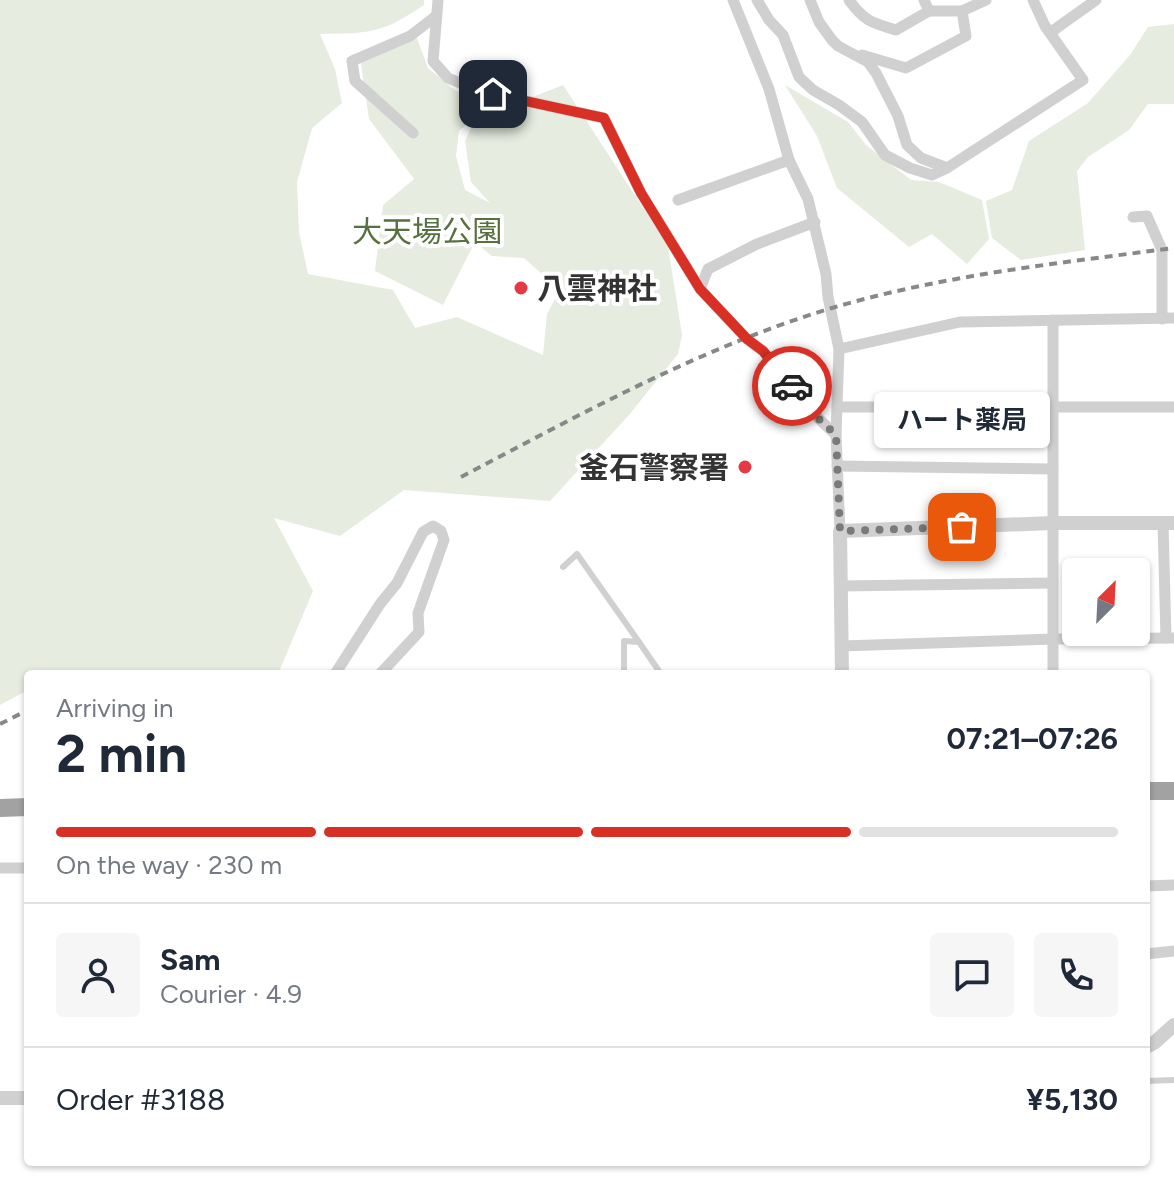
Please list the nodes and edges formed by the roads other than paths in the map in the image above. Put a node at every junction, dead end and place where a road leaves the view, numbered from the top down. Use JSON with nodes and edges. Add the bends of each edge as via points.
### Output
{"nodes":[{"id":1,"x":438,"y":0,"type":"edge"},
{"id":2,"x":733,"y":0,"type":"edge"},
{"id":3,"x":757,"y":0,"type":"edge"},
{"id":4,"x":810,"y":0,"type":"edge"},
{"id":5,"x":849,"y":0,"type":"edge"},
{"id":6,"x":986,"y":0,"type":"edge"},
{"id":7,"x":1096,"y":0,"type":"edge"},
{"id":8,"x":1036,"y":1,"type":"edge"},
{"id":9,"x":926,"y":5,"type":"edge"},
{"id":10,"x":962,"y":11,"type":"junction"},
{"id":11,"x":436,"y":16,"type":"junction"},
{"id":12,"x":1051,"y":32,"type":"junction"},
{"id":13,"x":854,"y":54,"type":"junction"},
{"id":14,"x":413,"y":133,"type":"dead end"},
{"id":15,"x":789,"y":160,"type":"junction"},
{"id":16,"x":947,"y":168,"type":"junction"},
{"id":17,"x":678,"y":200,"type":"dead end"},
{"id":18,"x":1133,"y":217,"type":"dead end"},
{"id":19,"x":815,"y":222,"type":"junction"},
{"id":20,"x":1174,"y":239,"type":"edge"},
{"id":21,"x":1160,"y":242,"type":"junction"},
{"id":22,"x":700,"y":289,"type":"junction"},
{"id":23,"x":1168,"y":318,"type":"edge"},
{"id":24,"x":1053,"y":320,"type":"junction"},
{"id":25,"x":839,"y":349,"type":"junction"},
{"id":26,"x":837,"y":407,"type":"junction"},
{"id":27,"x":1053,"y":407,"type":"junction"},
{"id":28,"x":1174,"y":407,"type":"edge"},
{"id":29,"x":836,"y":435,"type":"junction"},
{"id":30,"x":837,"y":466,"type":"junction"},
{"id":31,"x":1053,"y":469,"type":"junction"},
{"id":32,"x":1053,"y":523,"type":"junction"},
{"id":33,"x":1169,"y":523,"type":"edge"},
{"id":34,"x":840,"y":531,"type":"junction"},
{"id":35,"x":563,"y":567,"type":"dead end"},
{"id":36,"x":1053,"y":583,"type":"junction"},
{"id":37,"x":841,"y":586,"type":"junction"},
{"id":38,"x":1170,"y":638,"type":"edge"},
{"id":39,"x":1053,"y":639,"type":"junction"},
{"id":40,"x":639,"y":642,"type":"junction"},
{"id":41,"x":842,"y":646,"type":"junction"},
{"id":42,"x":338,"y":670,"type":"edge"},
{"id":43,"x":384,"y":670,"type":"edge"},
{"id":44,"x":624,"y":670,"type":"edge"},
{"id":45,"x":658,"y":670,"type":"edge"},
{"id":46,"x":842,"y":670,"type":"edge"},
{"id":47,"x":1053,"y":670,"type":"edge"},
{"id":48,"x":1150,"y":791,"type":"edge"},
{"id":49,"x":1174,"y":791,"type":"edge"},
{"id":50,"x":24,"y":807,"type":"edge"},
{"id":51,"x":0,"y":808,"type":"edge"},
{"id":52,"x":0,"y":868,"type":"edge"},
{"id":53,"x":24,"y":868,"type":"edge"},
{"id":54,"x":1174,"y":885,"type":"edge"},
{"id":55,"x":1150,"y":886,"type":"edge"},
{"id":56,"x":1174,"y":951,"type":"edge"},
{"id":57,"x":1150,"y":954,"type":"edge"},
{"id":58,"x":1174,"y":1025,"type":"edge"},
{"id":59,"x":1150,"y":1045,"type":"edge"},
{"id":60,"x":1174,"y":1080,"type":"edge"},
{"id":61,"x":1150,"y":1081,"type":"edge"},
{"id":62,"x":0,"y":1098,"type":"edge"},
{"id":63,"x":24,"y":1098,"type":"edge"}],
"edges":[{"from":1,"to":11,"type":"street"},
{"from":2,"to":15,"type":"street","via":[[769,89]]},
{"from":3,"to":16,"type":"street","via":[[783,35],[799,77],[862,122],[885,155],[932,175]]},
{"from":4,"to":13,"type":"street","via":[[832,40]]},
{"from":5,"to":9,"type":"street","via":[[870,22],[896,30]]},
{"from":6,"to":10,"type":"street"},
{"from":7,"to":12,"type":"street"},
{"from":8,"to":12,"type":"street"},
{"from":9,"to":10,"type":"street"},
{"from":10,"to":13,"type":"street","via":[[966,36],[906,68]]},
{"from":11,"to":14,"type":"street","via":[[410,36],[352,61],[355,81]]},
{"from":11,"to":22,"type":"street","via":[[433,61],[448,78],[493,94],[604,118],[641,193]]},
{"from":12,"to":16,"type":"street","via":[[1083,80]]},
{"from":13,"to":16,"type":"street","via":[[868,62],[882,84],[907,145],[921,158]]},
{"from":15,"to":17,"type":"street"},
{"from":15,"to":19,"type":"street"},
{"from":18,"to":21,"type":"street","via":[[1147,216]]},
{"from":19,"to":22,"type":"street","via":[[708,269]]},
{"from":19,"to":25,"type":"street"},
{"from":20,"to":21,"type":"street"},
{"from":21,"to":23,"type":"street"},
{"from":22,"to":29,"type":"street"},
{"from":23,"to":24,"type":"street"},
{"from":24,"to":25,"type":"street","via":[[960,322]]},
{"from":24,"to":27,"type":"street"},
{"from":25,"to":26,"type":"street"},
{"from":26,"to":27,"type":"street"},
{"from":26,"to":29,"type":"street"},
{"from":27,"to":28,"type":"street"},
{"from":27,"to":31,"type":"street"},
{"from":29,"to":30,"type":"street"},
{"from":30,"to":31,"type":"street"},
{"from":30,"to":34,"type":"street"},
{"from":31,"to":32,"type":"street"},
{"from":32,"to":33,"type":"street"},
{"from":32,"to":34,"type":"street"},
{"from":32,"to":36,"type":"street"},
{"from":33,"to":38,"type":"street"},
{"from":34,"to":37,"type":"street"},
{"from":35,"to":40,"type":"lane","via":[[577,554]]},
{"from":36,"to":37,"type":"street"},
{"from":36,"to":39,"type":"street"},
{"from":37,"to":41,"type":"street"},
{"from":38,"to":39,"type":"street"},
{"from":39,"to":41,"type":"street"},
{"from":39,"to":47,"type":"street"},
{"from":40,"to":44,"type":"lane","via":[[624,641]]},
{"from":40,"to":45,"type":"lane"},
{"from":41,"to":46,"type":"street"},
{"from":42,"to":43,"type":"street","via":[[397,583],[423,532],[433,526],[444,540],[418,613],[419,632]]},
{"from":48,"to":49,"type":"highway"},
{"from":50,"to":51,"type":"highway"},
{"from":52,"to":53,"type":"street"},
{"from":54,"to":55,"type":"street"},
{"from":56,"to":57,"type":"street"},
{"from":58,"to":59,"type":"street"},
{"from":60,"to":61,"type":"lane"},
{"from":62,"to":63,"type":"street"}]}
